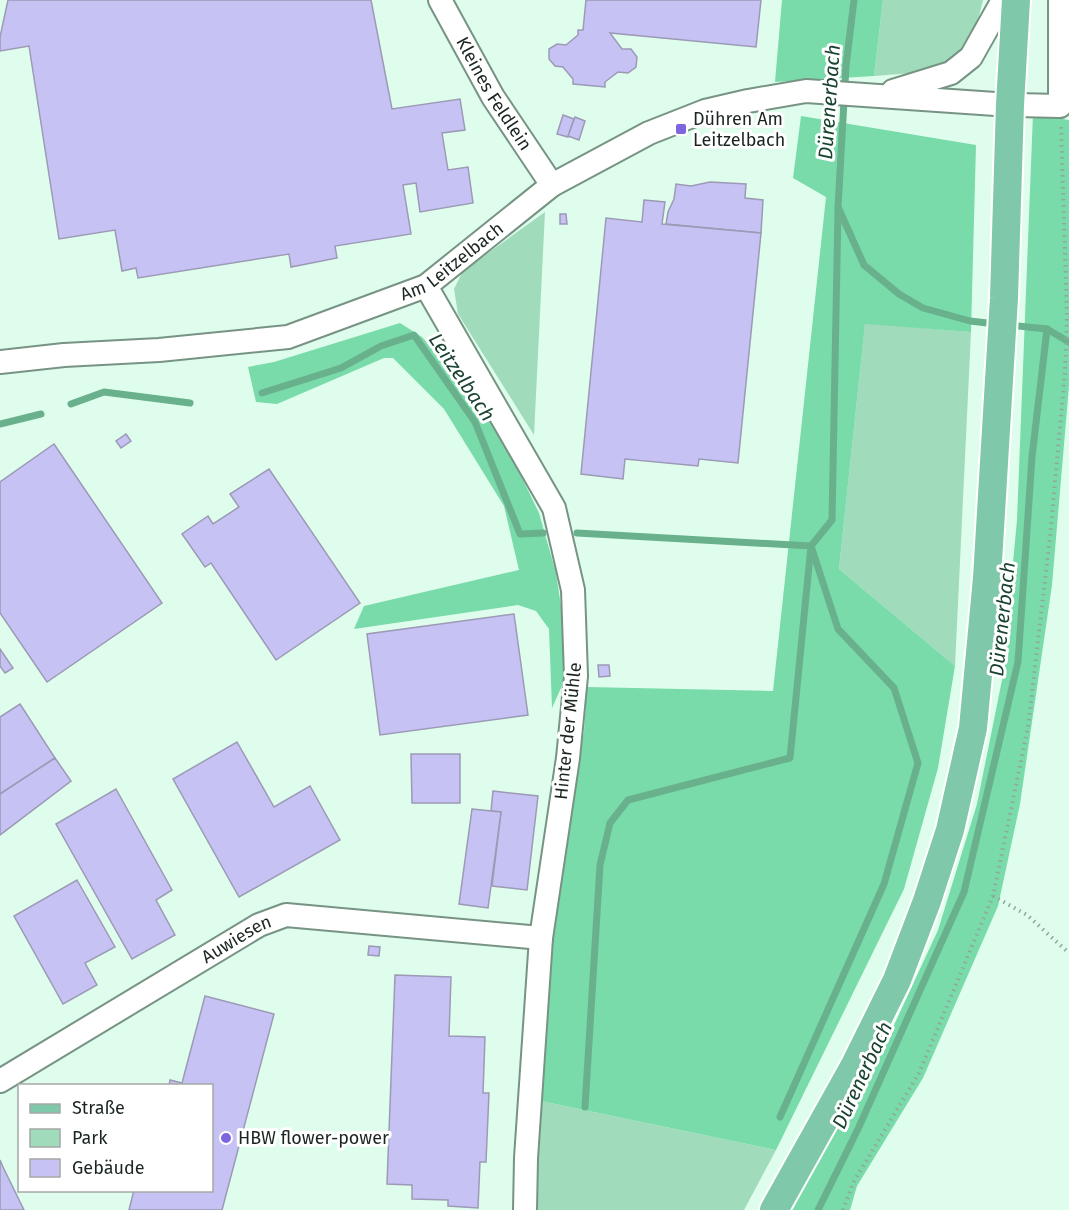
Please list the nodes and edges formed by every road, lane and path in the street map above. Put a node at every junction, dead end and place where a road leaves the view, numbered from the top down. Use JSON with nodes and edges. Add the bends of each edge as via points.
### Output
{"nodes":[{"id":1,"x":440,"y":0,"type":"edge"},
{"id":2,"x":1003,"y":0,"type":"edge"},
{"id":3,"x":1016,"y":0,"type":"edge"},
{"id":4,"x":1060,"y":0,"type":"edge"},
{"id":5,"x":869,"y":95,"type":"junction"},
{"id":6,"x":1010,"y":105,"type":"junction"},
{"id":7,"x":1060,"y":106,"type":"junction"},
{"id":8,"x":552,"y":184,"type":"junction"},
{"id":9,"x":426,"y":286,"type":"junction"},
{"id":10,"x":0,"y":362,"type":"edge"},
{"id":11,"x":993,"y":896,"type":"junction"},
{"id":12,"x":541,"y":938,"type":"junction"},
{"id":13,"x":1069,"y":953,"type":"edge"},
{"id":14,"x":0,"y":1081,"type":"edge"},
{"id":15,"x":525,"y":1210,"type":"edge"},
{"id":16,"x":774,"y":1210,"type":"edge"},
{"id":17,"x":843,"y":1210,"type":"edge"}],
"edges":[{"from":1,"to":8,"type":"street","name":"Kleines Feldlein","via":[[493,96]]},
{"from":2,"to":5,"type":"street","name":"Am Leitzelbach","via":[[971,57],[951,73]]},
{"from":3,"to":6,"type":"main road"},
{"from":4,"to":7,"type":"street"},
{"from":5,"to":6,"type":"street","name":"Am Leitzelbach"},
{"from":5,"to":8,"type":"street","name":"Am Leitzelbach","via":[[806,91],[705,111],[638,138]]},
{"from":6,"to":7,"type":"street","name":"Am Leitzelbach"},
{"from":6,"to":16,"type":"main road","via":[[1004,298],[987,578],[973,728],[950,830],[897,980],[855,1065]]},
{"from":7,"to":11,"type":"path","via":[[1067,316],[1065,372],[1028,727]]},
{"from":8,"to":9,"type":"street","name":"Am Leitzelbach"},
{"from":9,"to":10,"type":"street","name":"Am Leitzelbach","via":[[288,337]]},
{"from":9,"to":12,"type":"street","name":"Hinter der Mühle","via":[[554,508],[573,590],[575,688]]},
{"from":11,"to":13,"type":"path","via":[[1027,915]]},
{"from":11,"to":17,"type":"path","via":[[919,1073],[854,1183]]},
{"from":12,"to":14,"type":"street","name":"Auwiesen","via":[[286,915],[259,925]]},
{"from":12,"to":15,"type":"street","name":"Hinter der Mühle"}]}
